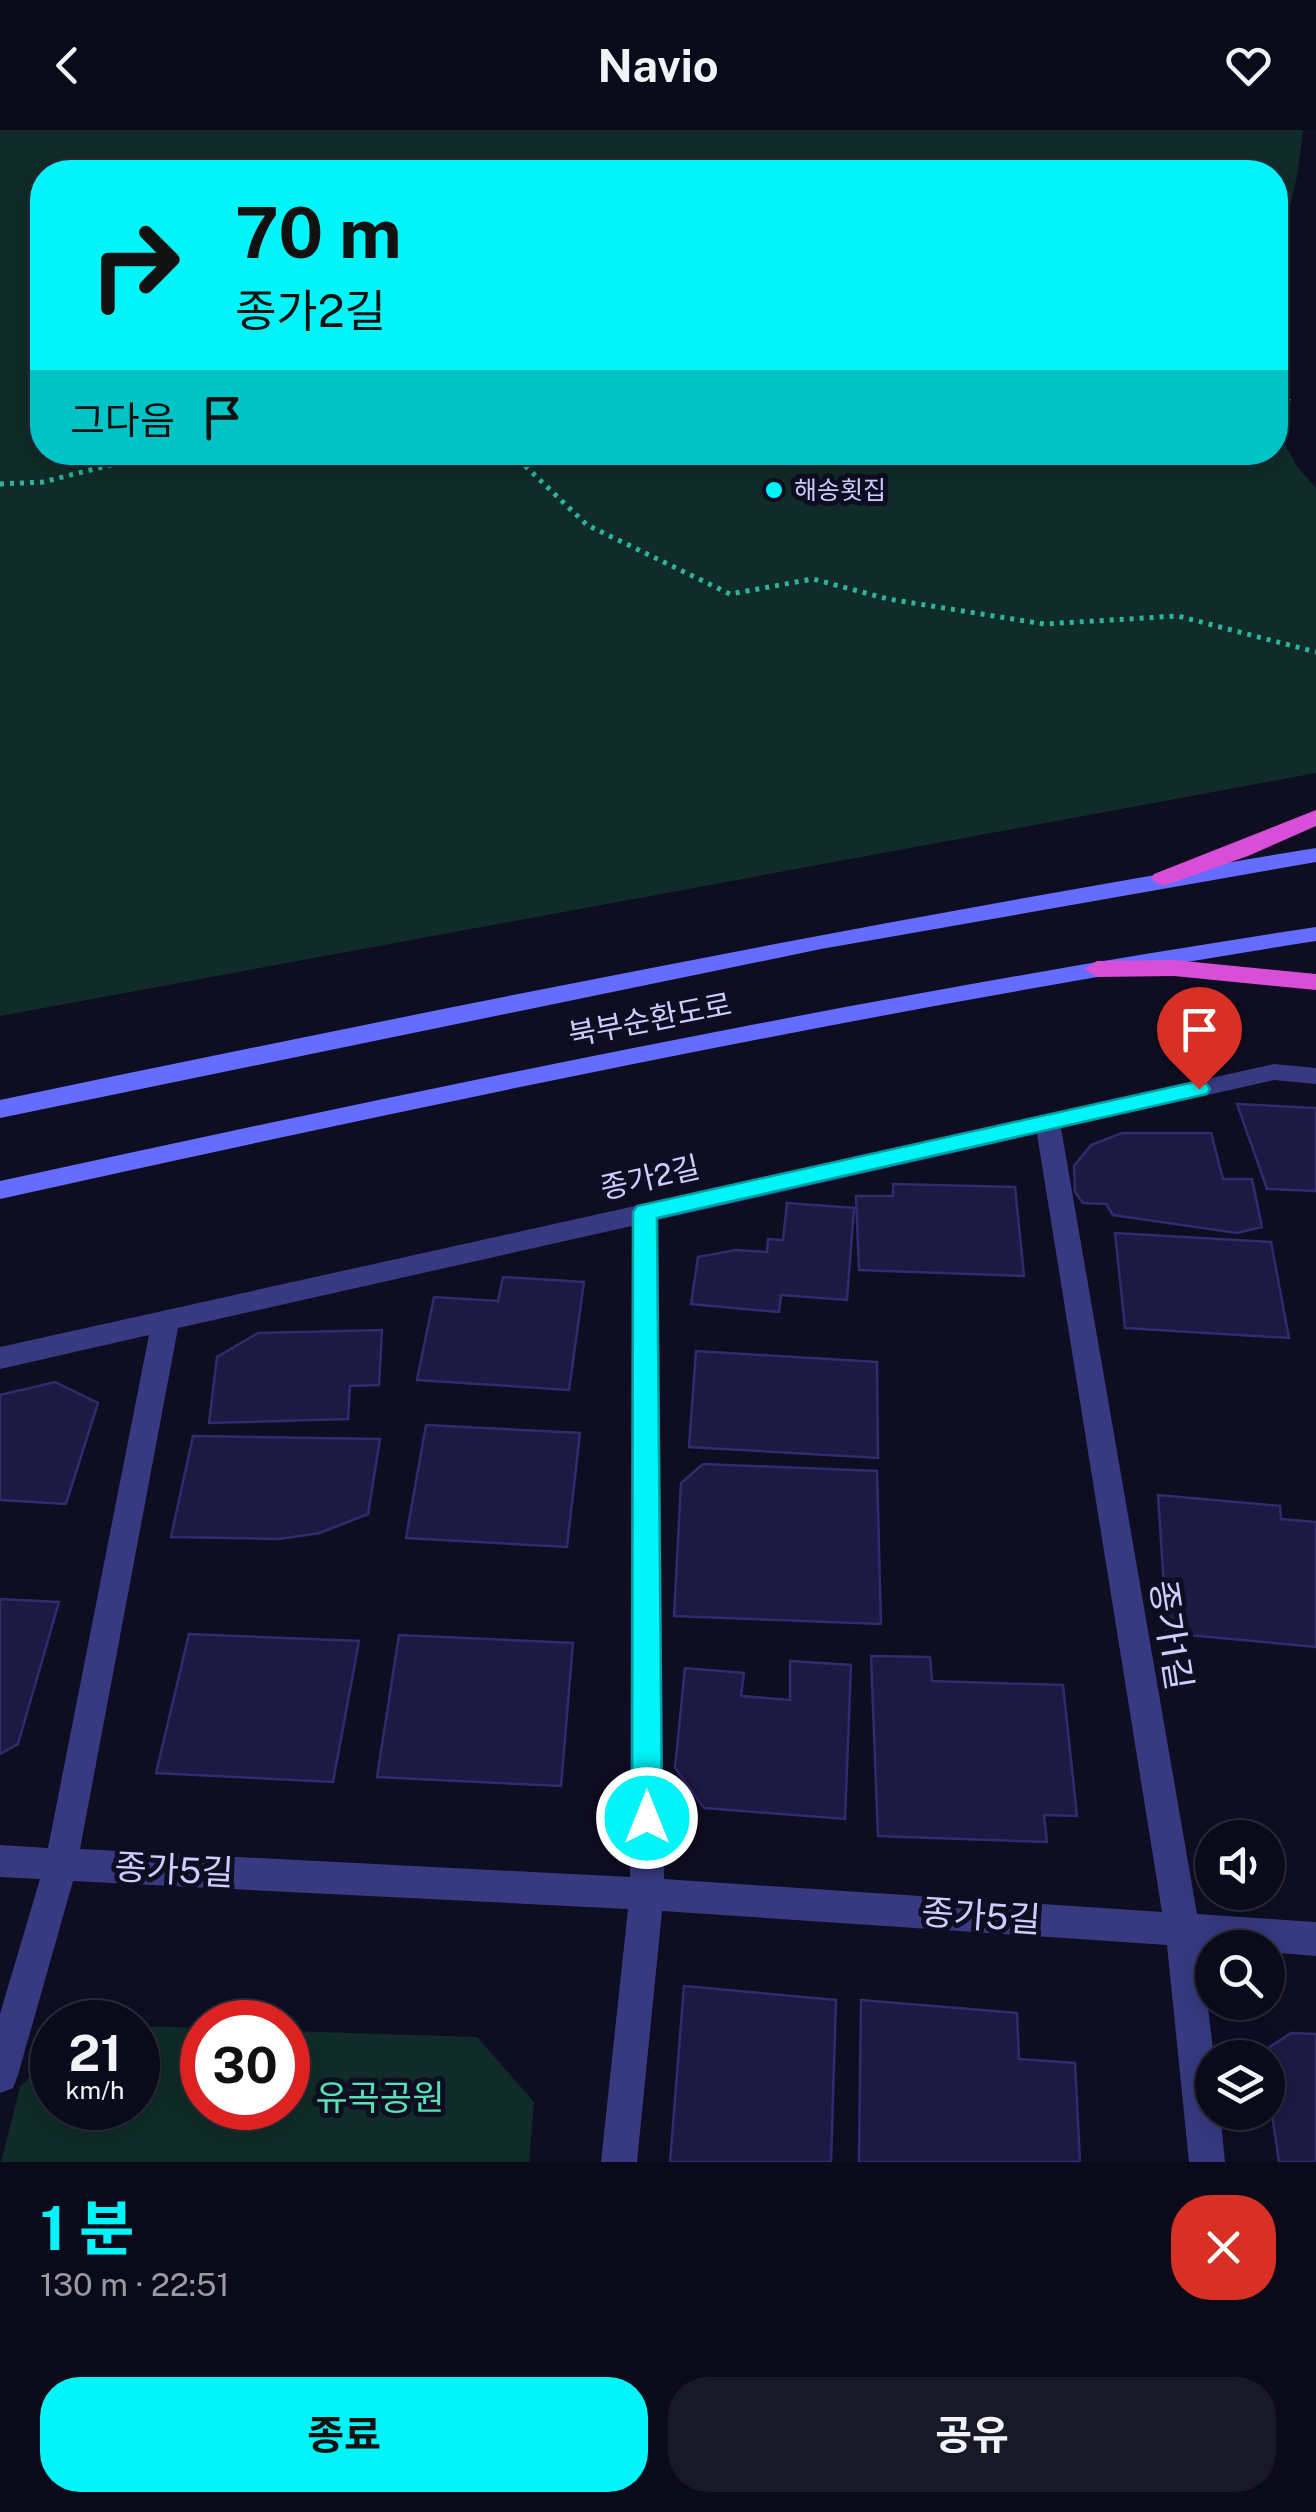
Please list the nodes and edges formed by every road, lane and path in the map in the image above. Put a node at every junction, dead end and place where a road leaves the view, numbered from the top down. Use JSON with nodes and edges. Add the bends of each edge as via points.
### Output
{"nodes":[{"id":1,"x":1288,"y":400,"type":"edge"},
{"id":2,"x":1293,"y":403,"type":"dead end"},
{"id":3,"x":111,"y":465,"type":"edge"},
{"id":4,"x":522,"y":465,"type":"edge"},
{"id":5,"x":0,"y":484,"type":"edge"},
{"id":6,"x":1316,"y":652,"type":"edge"},
{"id":7,"x":1316,"y":817,"type":"edge"},
{"id":8,"x":1316,"y":855,"type":"edge"},
{"id":9,"x":1163,"y":878,"type":"junction"},
{"id":10,"x":1316,"y":934,"type":"edge"},
{"id":11,"x":1097,"y":970,"type":"junction"},
{"id":12,"x":1316,"y":982,"type":"edge"},
{"id":13,"x":1316,"y":1076,"type":"edge"},
{"id":14,"x":0,"y":1109,"type":"edge"},
{"id":15,"x":1048,"y":1123,"type":"junction"},
{"id":16,"x":0,"y":1190,"type":"edge"},
{"id":17,"x":645,"y":1212,"type":"junction"},
{"id":18,"x":165,"y":1324,"type":"junction"},
{"id":19,"x":0,"y":1358,"type":"edge"},
{"id":20,"x":0,"y":1862,"type":"edge"},
{"id":21,"x":60,"y":1864,"type":"junction"},
{"id":22,"x":647,"y":1894,"type":"junction"},
{"id":23,"x":1182,"y":1929,"type":"junction"},
{"id":24,"x":1316,"y":1939,"type":"edge"},
{"id":25,"x":0,"y":2075,"type":"edge"},
{"id":26,"x":619,"y":2162,"type":"edge"},
{"id":27,"x":1207,"y":2162,"type":"edge"}],
"edges":[{"from":1,"to":2,"type":"path"},
{"from":3,"to":5,"type":"path","via":[[44,482]]},
{"from":4,"to":6,"type":"path","via":[[587,525],[730,594],[812,579],[1044,624],[1178,616]]},
{"from":7,"to":9,"type":"highway"},
{"from":8,"to":9,"type":"main road","name":"북부순환도로"},
{"from":9,"to":14,"type":"main road","name":"북부순환도로"},
{"from":10,"to":11,"type":"main road","name":"북부순환도로"},
{"from":11,"to":12,"type":"highway","via":[[1174,968]]},
{"from":11,"to":16,"type":"main road","name":"북부순환도로","via":[[376,1108]]},
{"from":13,"to":15,"type":"street","name":"종가2길","via":[[1274,1072]]},
{"from":15,"to":17,"type":"street","name":"종가2길"},
{"from":15,"to":23,"type":"street","name":"종가1길"},
{"from":17,"to":18,"type":"street","name":"종가2길"},
{"from":17,"to":22,"type":"street"},
{"from":18,"to":19,"type":"street","name":"종가2길"},
{"from":18,"to":21,"type":"street"},
{"from":20,"to":21,"type":"street","name":"종가5길"},
{"from":21,"to":22,"type":"street","name":"종가5길"},
{"from":21,"to":25,"type":"street"},
{"from":22,"to":23,"type":"street","name":"종가5길"},
{"from":22,"to":26,"type":"street"},
{"from":23,"to":24,"type":"street","name":"종가5길"},
{"from":23,"to":27,"type":"street","name":"종가1길"}]}
